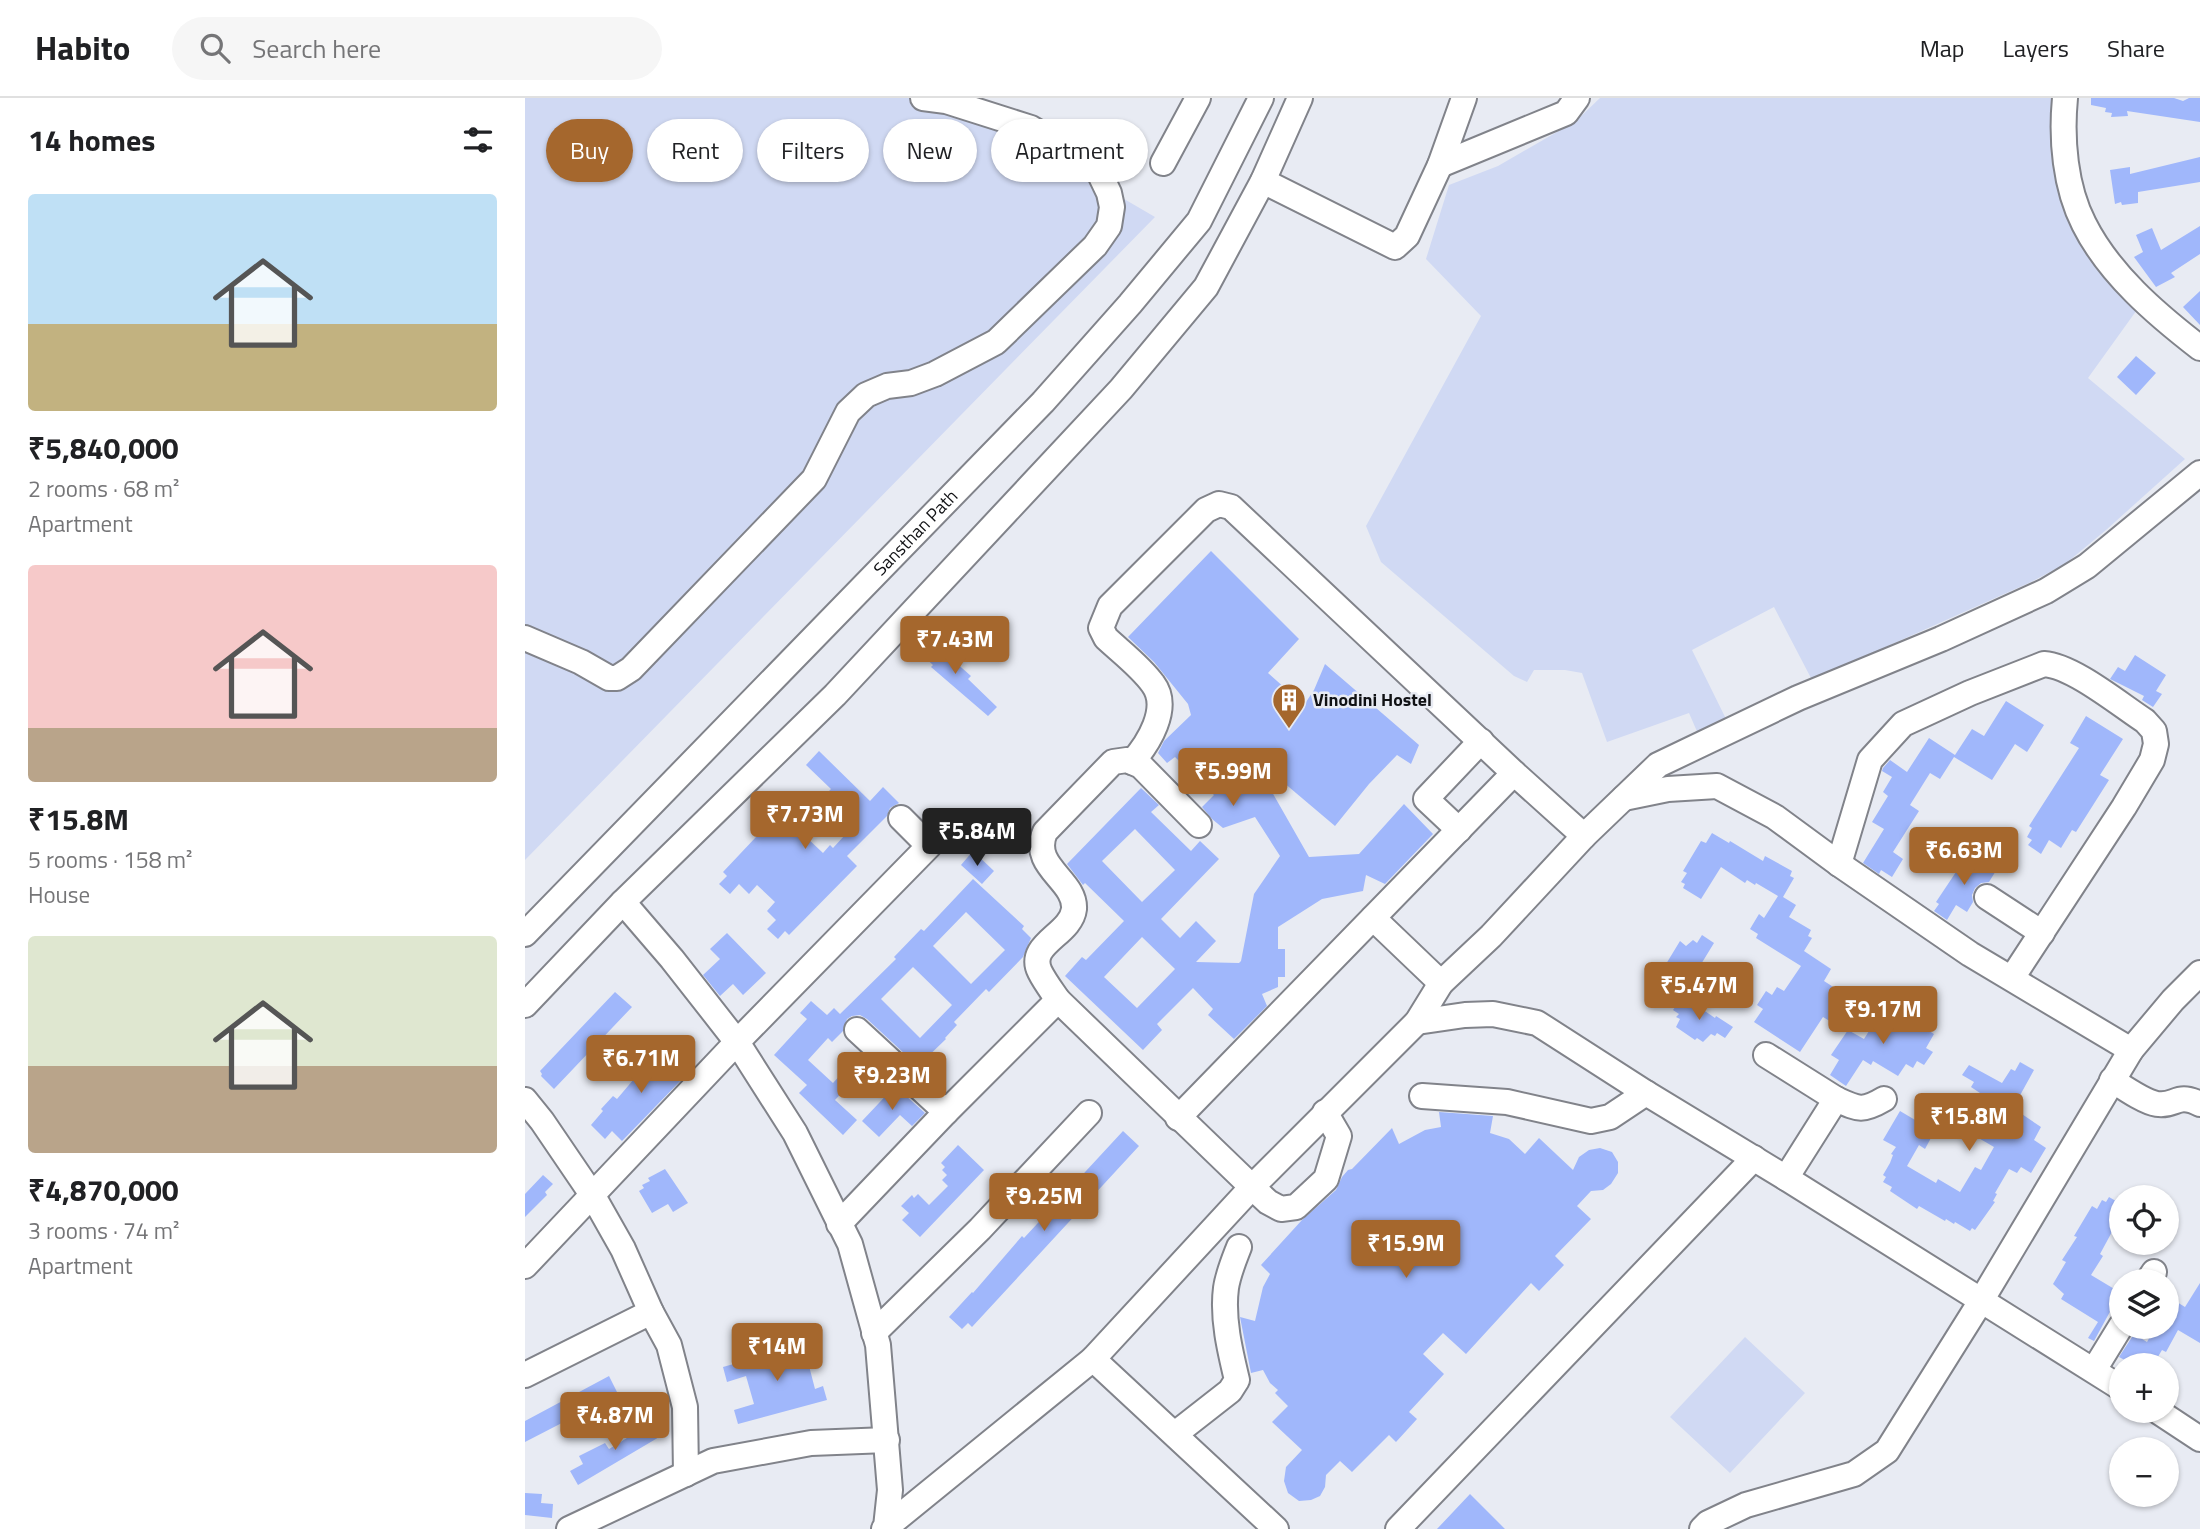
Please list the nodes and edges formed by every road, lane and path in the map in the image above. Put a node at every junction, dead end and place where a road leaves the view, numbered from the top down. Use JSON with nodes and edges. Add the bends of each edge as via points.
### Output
{"nodes":[{"id":1,"x":923,"y":98,"type":"edge"},
{"id":2,"x":1198,"y":98,"type":"edge"},
{"id":3,"x":1261,"y":98,"type":"edge"},
{"id":4,"x":1300,"y":98,"type":"edge"},
{"id":5,"x":1464,"y":98,"type":"edge"},
{"id":6,"x":1577,"y":98,"type":"edge"},
{"id":7,"x":2065,"y":98,"type":"edge"},
{"id":8,"x":1163,"y":163,"type":"dead end"},
{"id":9,"x":1440,"y":165,"type":"junction"},
{"id":10,"x":1263,"y":181,"type":"junction"},
{"id":11,"x":2200,"y":348,"type":"edge"},
{"id":12,"x":2200,"y":473,"type":"edge"},
{"id":13,"x":525,"y":638,"type":"edge"},
{"id":14,"x":1481,"y":741,"type":"junction"},
{"id":15,"x":1132,"y":762,"type":"junction"},
{"id":16,"x":1514,"y":773,"type":"junction"},
{"id":17,"x":1624,"y":798,"type":"junction"},
{"id":18,"x":901,"y":818,"type":"dead end"},
{"id":19,"x":1199,"y":825,"type":"dead end"},
{"id":20,"x":1459,"y":830,"type":"junction"},
{"id":21,"x":1584,"y":836,"type":"junction"},
{"id":22,"x":1839,"y":864,"type":"junction"},
{"id":23,"x":1987,"y":897,"type":"dead end"},
{"id":24,"x":623,"y":902,"type":"junction"},
{"id":25,"x":1373,"y":918,"type":"junction"},
{"id":26,"x":2042,"y":933,"type":"junction"},
{"id":27,"x":525,"y":934,"type":"edge"},
{"id":28,"x":2200,"y":973,"type":"edge"},
{"id":29,"x":2012,"y":978,"type":"junction"},
{"id":30,"x":1441,"y":984,"type":"junction"},
{"id":31,"x":1058,"y":1000,"type":"junction"},
{"id":32,"x":525,"y":1005,"type":"edge"},
{"id":33,"x":1417,"y":1022,"type":"junction"},
{"id":34,"x":857,"y":1030,"type":"dead end"},
{"id":35,"x":737,"y":1042,"type":"junction"},
{"id":36,"x":2131,"y":1050,"type":"junction"},
{"id":37,"x":1766,"y":1055,"type":"dead end"},
{"id":38,"x":2112,"y":1080,"type":"junction"},
{"id":39,"x":1646,"y":1093,"type":"junction"},
{"id":40,"x":1422,"y":1096,"type":"dead end"},
{"id":41,"x":1836,"y":1099,"type":"junction"},
{"id":42,"x":1884,"y":1099,"type":"dead end"},
{"id":43,"x":525,"y":1100,"type":"edge"},
{"id":44,"x":2200,"y":1104,"type":"edge"},
{"id":45,"x":946,"y":1112,"type":"junction"},
{"id":46,"x":1089,"y":1112,"type":"dead end"},
{"id":47,"x":1325,"y":1112,"type":"junction"},
{"id":48,"x":1178,"y":1118,"type":"junction"},
{"id":49,"x":1754,"y":1158,"type":"junction"},
{"id":50,"x":1786,"y":1178,"type":"junction"},
{"id":51,"x":1252,"y":1187,"type":"junction"},
{"id":52,"x":593,"y":1196,"type":"junction"},
{"id":53,"x":839,"y":1224,"type":"junction"},
{"id":54,"x":1239,"y":1247,"type":"dead end"},
{"id":55,"x":525,"y":1266,"type":"edge"},
{"id":56,"x":1981,"y":1301,"type":"junction"},
{"id":57,"x":651,"y":1312,"type":"junction"},
{"id":58,"x":874,"y":1333,"type":"junction"},
{"id":59,"x":2113,"y":1339,"type":"edge"},
{"id":60,"x":1093,"y":1359,"type":"junction"},
{"id":61,"x":2094,"y":1370,"type":"junction"},
{"id":62,"x":525,"y":1375,"type":"edge"},
{"id":63,"x":2109,"y":1380,"type":"edge"},
{"id":64,"x":2176,"y":1423,"type":"edge"},
{"id":65,"x":1175,"y":1434,"type":"junction"},
{"id":66,"x":2200,"y":1439,"type":"edge"},
{"id":67,"x":887,"y":1440,"type":"junction"},
{"id":68,"x":686,"y":1474,"type":"junction"},
{"id":69,"x":886,"y":1528,"type":"edge"},
{"id":70,"x":569,"y":1529,"type":"edge"},
{"id":71,"x":1276,"y":1529,"type":"edge"},
{"id":72,"x":1398,"y":1529,"type":"edge"},
{"id":73,"x":1702,"y":1529,"type":"edge"}],
"edges":[{"from":1,"to":13,"type":"street","via":[[1031,128],[1096,166],[1112,207],[1109,226],[1095,246],[996,342],[935,374],[887,386],[848,412],[814,479],[631,669],[609,678]]},
{"from":2,"to":8,"type":"street"},
{"from":3,"to":27,"type":"street","name":"Sansthan Path","via":[[1199,221],[1130,304],[1043,402]]},
{"from":4,"to":10,"type":"street"},
{"from":5,"to":9,"type":"street"},
{"from":6,"to":9,"type":"street","via":[[1566,113]]},
{"from":7,"to":11,"type":"street","via":[[2070,189],[2084,224],[2133,290]]},
{"from":9,"to":10,"type":"street","via":[[1407,236],[1395,247]]},
{"from":10,"to":24,"type":"street","via":[[1206,287],[1121,389],[835,695]]},
{"from":12,"to":17,"type":"street","via":[[2087,566],[2046,591],[1798,698],[1658,765]]},
{"from":14,"to":15,"type":"street","via":[[1231,507],[1219,504],[1206,510],[1110,606],[1104,618],[1101,628],[1106,638],[1155,685],[1161,702],[1149,743]]},
{"from":14,"to":16,"type":"street"},
{"from":14,"to":20,"type":"street","via":[[1426,799]]},
{"from":15,"to":19,"type":"street"},
{"from":15,"to":31,"type":"street","via":[[1113,762],[1045,832],[1040,844],[1074,909],[1066,927],[1040,950],[1037,961]]},
{"from":16,"to":20,"type":"street"},
{"from":16,"to":21,"type":"street"},
{"from":17,"to":21,"type":"street"},
{"from":17,"to":22,"type":"street","via":[[1717,786],[1775,817]]},
{"from":18,"to":35,"type":"street","via":[[934,841]]},
{"from":20,"to":25,"type":"street"},
{"from":21,"to":30,"type":"street"},
{"from":22,"to":26,"type":"street","via":[[1870,760],[1903,724],[2024,670],[2058,665],[2145,721],[2154,731],[2156,744],[2152,760],[2124,807]]},
{"from":22,"to":29,"type":"street"},
{"from":23,"to":26,"type":"street"},
{"from":24,"to":32,"type":"street"},
{"from":24,"to":35,"type":"street"},
{"from":25,"to":30,"type":"street"},
{"from":25,"to":48,"type":"street"},
{"from":26,"to":29,"type":"street"},
{"from":28,"to":36,"type":"street"},
{"from":29,"to":36,"type":"street"},
{"from":30,"to":33,"type":"street"},
{"from":31,"to":45,"type":"street"},
{"from":31,"to":48,"type":"street"},
{"from":33,"to":39,"type":"street","via":[[1493,1014],[1537,1023]]},
{"from":33,"to":47,"type":"street"},
{"from":34,"to":45,"type":"street"},
{"from":35,"to":52,"type":"street"},
{"from":35,"to":53,"type":"street","via":[[795,1133]]},
{"from":36,"to":38,"type":"street"},
{"from":37,"to":41,"type":"street"},
{"from":38,"to":44,"type":"street","via":[[2155,1104],[2180,1098]]},
{"from":38,"to":56,"type":"street"},
{"from":39,"to":40,"type":"street","via":[[1611,1117],[1591,1121],[1507,1102]]},
{"from":39,"to":49,"type":"street"},
{"from":41,"to":42,"type":"street","via":[[1859,1109]]},
{"from":41,"to":50,"type":"street"},
{"from":43,"to":52,"type":"street"},
{"from":45,"to":53,"type":"street"},
{"from":46,"to":58,"type":"street"},
{"from":47,"to":51,"type":"street"},
{"from":47,"to":51,"type":"street","via":[[1339,1136],[1326,1179],[1296,1207],[1281,1209]]},
{"from":48,"to":51,"type":"street"},
{"from":49,"to":50,"type":"street"},
{"from":49,"to":72,"type":"street"},
{"from":50,"to":56,"type":"street"},
{"from":51,"to":60,"type":"street"},
{"from":52,"to":55,"type":"street"},
{"from":52,"to":57,"type":"street"},
{"from":53,"to":58,"type":"street","via":[[850,1244]]},
{"from":54,"to":65,"type":"street","via":[[1225,1303],[1236,1385]]},
{"from":56,"to":61,"type":"street"},
{"from":56,"to":73,"type":"street","via":[[1887,1451],[1854,1474],[1746,1505]]},
{"from":57,"to":62,"type":"street"},
{"from":57,"to":68,"type":"street","via":[[669,1345],[685,1406]]},
{"from":58,"to":67,"type":"street"},
{"from":59,"to":61,"type":"street"},
{"from":60,"to":65,"type":"street"},
{"from":60,"to":69,"type":"street"},
{"from":61,"to":63,"type":"street"},
{"from":64,"to":66,"type":"street"},
{"from":65,"to":71,"type":"street"},
{"from":67,"to":68,"type":"street","via":[[811,1443],[713,1461]]},
{"from":67,"to":69,"type":"street","via":[[890,1490]]},
{"from":68,"to":70,"type":"street"}]}
